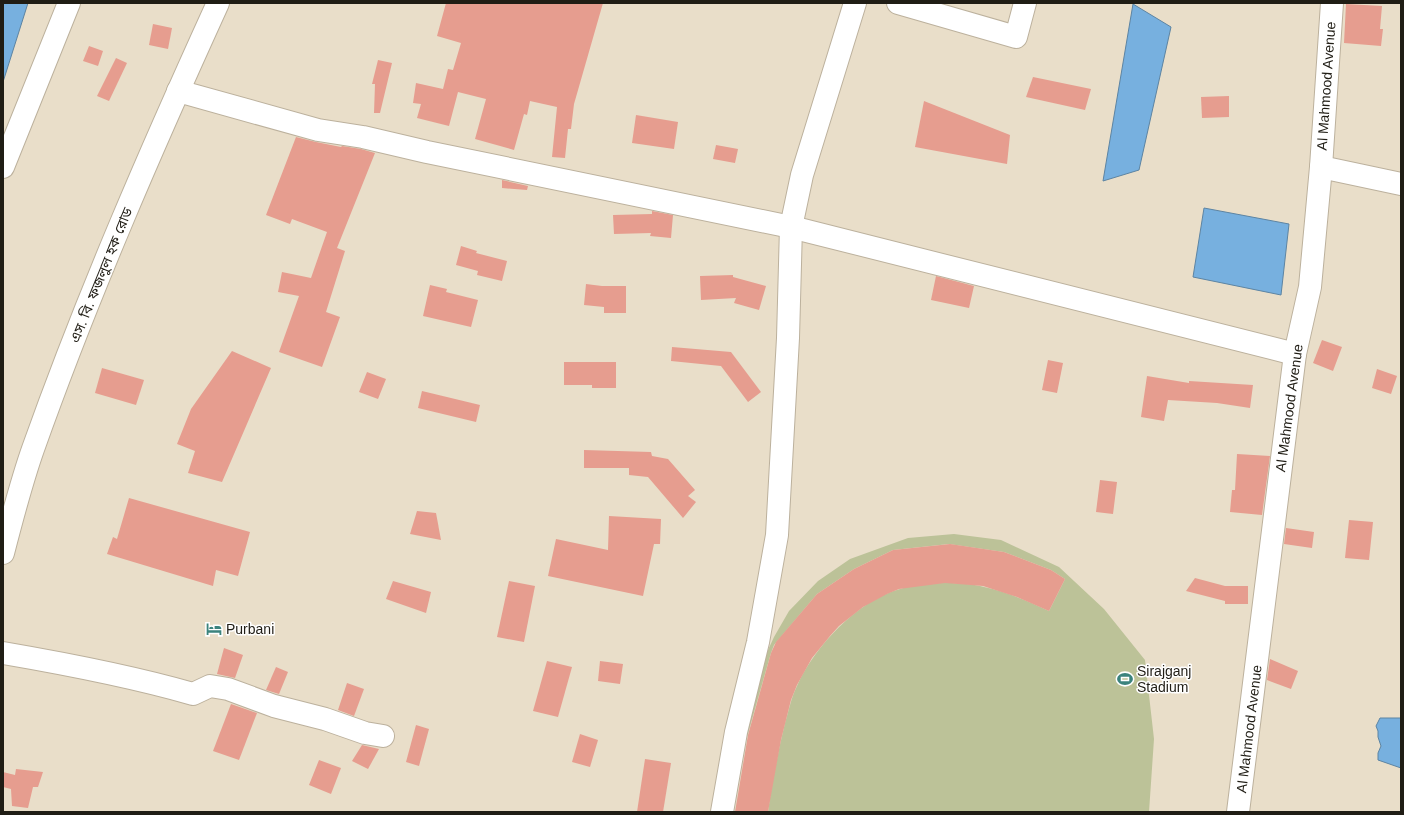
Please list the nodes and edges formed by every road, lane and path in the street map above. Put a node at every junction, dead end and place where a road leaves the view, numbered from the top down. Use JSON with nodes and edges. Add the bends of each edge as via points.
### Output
{"nodes":[{"id":1,"x":69,"y":3,"type":"edge"},
{"id":2,"x":218,"y":3,"type":"edge"},
{"id":3,"x":855,"y":3,"type":"edge"},
{"id":4,"x":898,"y":3,"type":"edge"},
{"id":5,"x":1025,"y":3,"type":"edge"},
{"id":6,"x":1332,"y":3,"type":"edge"},
{"id":7,"x":178,"y":91,"type":"junction"},
{"id":8,"x":3,"y":167,"type":"edge"},
{"id":9,"x":1321,"y":167,"type":"junction"},
{"id":10,"x":1401,"y":184,"type":"edge"},
{"id":11,"x":791,"y":227,"type":"junction"},
{"id":12,"x":1295,"y":354,"type":"junction"},
{"id":13,"x":9,"y":506,"type":"edge"},
{"id":14,"x":3,"y":553,"type":"edge"},
{"id":15,"x":3,"y":653,"type":"edge"},
{"id":16,"x":383,"y":736,"type":"dead end"},
{"id":17,"x":722,"y":812,"type":"edge"},
{"id":18,"x":1238,"y":812,"type":"edge"}],
"edges":[{"from":1,"to":8,"type":"street"},
{"from":2,"to":7,"type":"street","name":"এস. বি. ফজলুল হক রোড"},
{"from":3,"to":11,"type":"street","via":[[802,175]]},
{"from":4,"to":5,"type":"street","via":[[1016,37]]},
{"from":6,"to":9,"type":"street","name":"Al Mahmood Avenue"},
{"from":7,"to":11,"type":"street","via":[[318,130]]},
{"from":7,"to":13,"type":"street","name":"এস. বি. ফজলুল হক রোড","via":[[101,271]]},
{"from":9,"to":10,"type":"street"},
{"from":9,"to":12,"type":"street","name":"Al Mahmood Avenue","via":[[1310,287]]},
{"from":11,"to":12,"type":"street"},
{"from":11,"to":17,"type":"street","via":[[788,338],[777,535],[758,642],[736,732]]},
{"from":12,"to":18,"type":"street","name":"Al Mahmood Avenue"},
{"from":13,"to":14,"type":"street","name":"এস. বি. ফজলুল হক রোড"},
{"from":15,"to":16,"type":"street","via":[[88,668],[193,694],[210,686],[228,689],[274,706]]}]}
